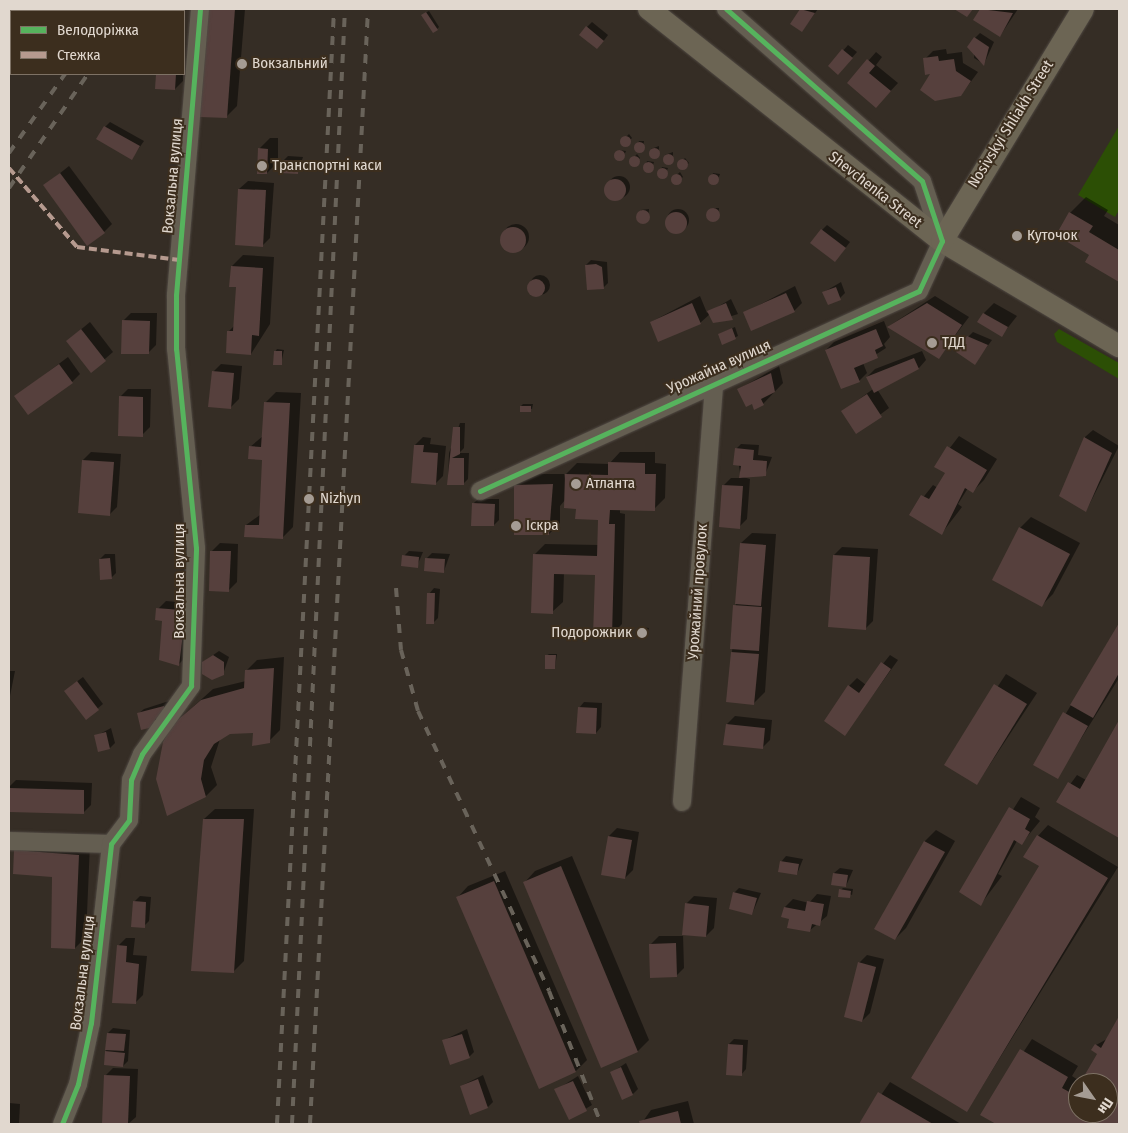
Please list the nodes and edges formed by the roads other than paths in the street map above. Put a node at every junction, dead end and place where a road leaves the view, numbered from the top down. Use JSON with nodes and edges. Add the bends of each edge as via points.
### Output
{"nodes":[{"id":1,"x":200,"y":9,"type":"edge"},
{"id":2,"x":649,"y":9,"type":"edge"},
{"id":3,"x":726,"y":9,"type":"edge"},
{"id":4,"x":1083,"y":9,"type":"edge"},
{"id":5,"x":942,"y":241,"type":"junction"},
{"id":6,"x":1119,"y":346,"type":"edge"},
{"id":7,"x":714,"y":382,"type":"junction"},
{"id":8,"x":480,"y":491,"type":"dead end"},
{"id":9,"x":682,"y":802,"type":"dead end"},
{"id":10,"x":9,"y":841,"type":"edge"},
{"id":11,"x":111,"y":844,"type":"junction"},
{"id":12,"x":62,"y":1124,"type":"edge"}],
"edges":[{"from":1,"to":11,"type":"street","name":"Вокзальна вулиця","via":[[176,295],[176,349],[196,548],[191,686],[142,754],[130,780],[129,820]]},
{"from":2,"to":5,"type":"main road","name":"Shevchenka Street","via":[[872,190]]},
{"from":3,"to":5,"type":"street","via":[[922,181]]},
{"from":4,"to":5,"type":"main road","name":"Nosivskyi Shliakh Street"},
{"from":5,"to":6,"type":"main road","name":"Shevchenka Street"},
{"from":5,"to":7,"type":"street","name":"Урожайна вулиця","via":[[919,290]]},
{"from":7,"to":8,"type":"street","name":"Урожайна вулиця"},
{"from":7,"to":9,"type":"street","name":"Урожайний провулок"},
{"from":10,"to":11,"type":"street"},
{"from":11,"to":12,"type":"street","name":"Вокзальна вулиця","via":[[91,1023],[78,1084]]}]}
